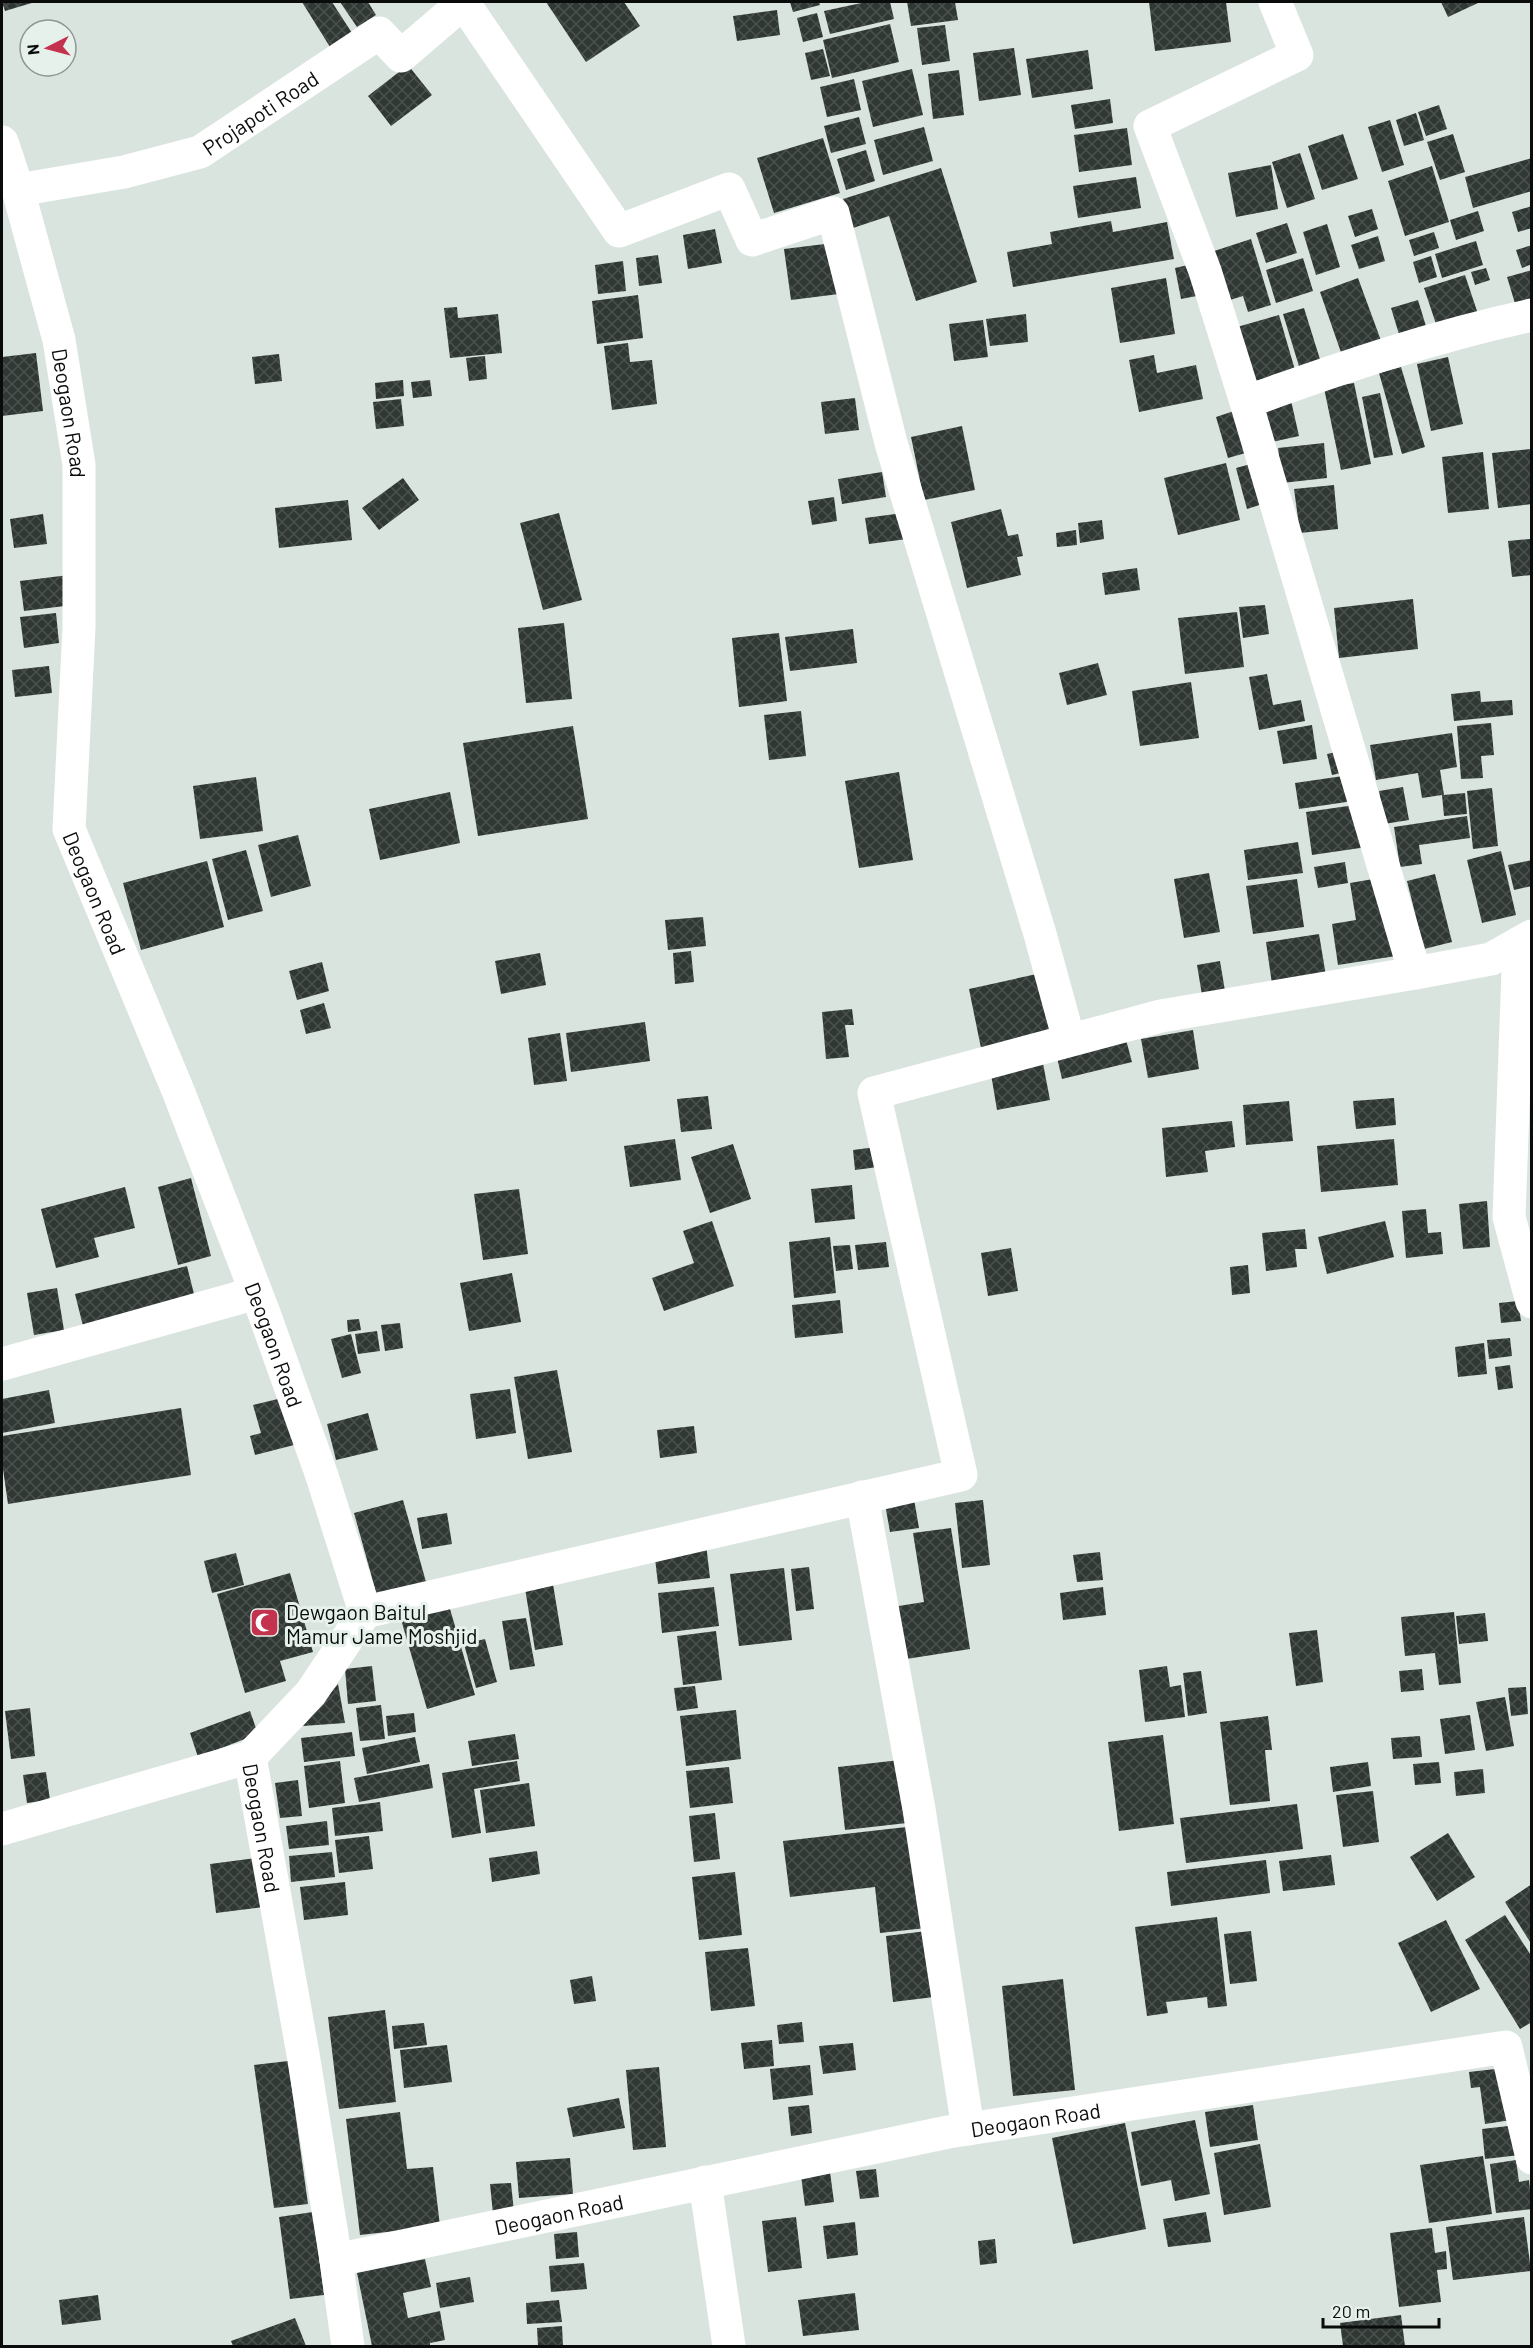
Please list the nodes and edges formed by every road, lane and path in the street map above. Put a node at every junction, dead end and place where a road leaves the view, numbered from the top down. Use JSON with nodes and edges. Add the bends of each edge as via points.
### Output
{"nodes":[{"id":1,"x":463,"y":2,"type":"edge"},
{"id":2,"x":1275,"y":2,"type":"edge"},
{"id":3,"x":2,"y":142,"type":"edge"},
{"id":4,"x":18,"y":190,"type":"junction"},
{"id":5,"x":1532,"y":315,"type":"edge"},
{"id":6,"x":1246,"y":402,"type":"junction"},
{"id":7,"x":1525,"y":940,"type":"edge"},
{"id":8,"x":1415,"y":973,"type":"junction"},
{"id":9,"x":1069,"y":1040,"type":"junction"},
{"id":10,"x":256,"y":1293,"type":"junction"},
{"id":11,"x":1532,"y":1302,"type":"edge"},
{"id":12,"x":2,"y":1364,"type":"edge"},
{"id":13,"x":862,"y":1497,"type":"junction"},
{"id":14,"x":365,"y":1612,"type":"junction"},
{"id":15,"x":250,"y":1757,"type":"junction"},
{"id":16,"x":2,"y":1828,"type":"edge"},
{"id":17,"x":1519,"y":2046,"type":"edge"},
{"id":18,"x":968,"y":2129,"type":"junction"},
{"id":19,"x":1532,"y":2158,"type":"edge"},
{"id":20,"x":705,"y":2182,"type":"junction"},
{"id":21,"x":336,"y":2260,"type":"junction"},
{"id":22,"x":348,"y":2346,"type":"edge"},
{"id":23,"x":729,"y":2346,"type":"edge"}],
"edges":[{"from":1,"to":4,"type":"street","name":"Projapoti Road","via":[[401,56],[379,33],[200,152],[124,172]]},
{"from":1,"to":9,"type":"street","via":[[619,231],[729,189],[752,240],[833,213],[891,443]]},
{"from":2,"to":6,"type":"street","via":[[1297,55],[1150,126],[1205,271]]},
{"from":3,"to":4,"type":"street","name":"Deogaon Road"},
{"from":4,"to":10,"type":"street","name":"Deogaon Road","via":[[59,340],[79,465],[79,627],[69,830],[179,1093]]},
{"from":5,"to":6,"type":"street","via":[[1468,329],[1348,365]]},
{"from":6,"to":8,"type":"street"},
{"from":7,"to":8,"type":"street","via":[[1491,959]]},
{"from":7,"to":11,"type":"street","via":[[1509,1217]]},
{"from":8,"to":9,"type":"street","via":[[1161,1017]]},
{"from":9,"to":13,"type":"street","via":[[874,1093],[961,1474]]},
{"from":10,"to":12,"type":"street"},
{"from":10,"to":14,"type":"street","name":"Deogaon Road","via":[[322,1476]]},
{"from":13,"to":14,"type":"street"},
{"from":13,"to":18,"type":"street","via":[[920,1809]]},
{"from":14,"to":15,"type":"street","name":"Deogaon Road","via":[[311,1694]]},
{"from":15,"to":16,"type":"street"},
{"from":15,"to":21,"type":"street","name":"Deogaon Road"},
{"from":17,"to":18,"type":"street","name":"Deogaon Road"},
{"from":17,"to":19,"type":"street","name":"Deogaon Road"},
{"from":18,"to":20,"type":"street","name":"Deogaon Road"},
{"from":20,"to":21,"type":"street","name":"Deogaon Road"},
{"from":20,"to":23,"type":"street"},
{"from":21,"to":22,"type":"street"}]}
